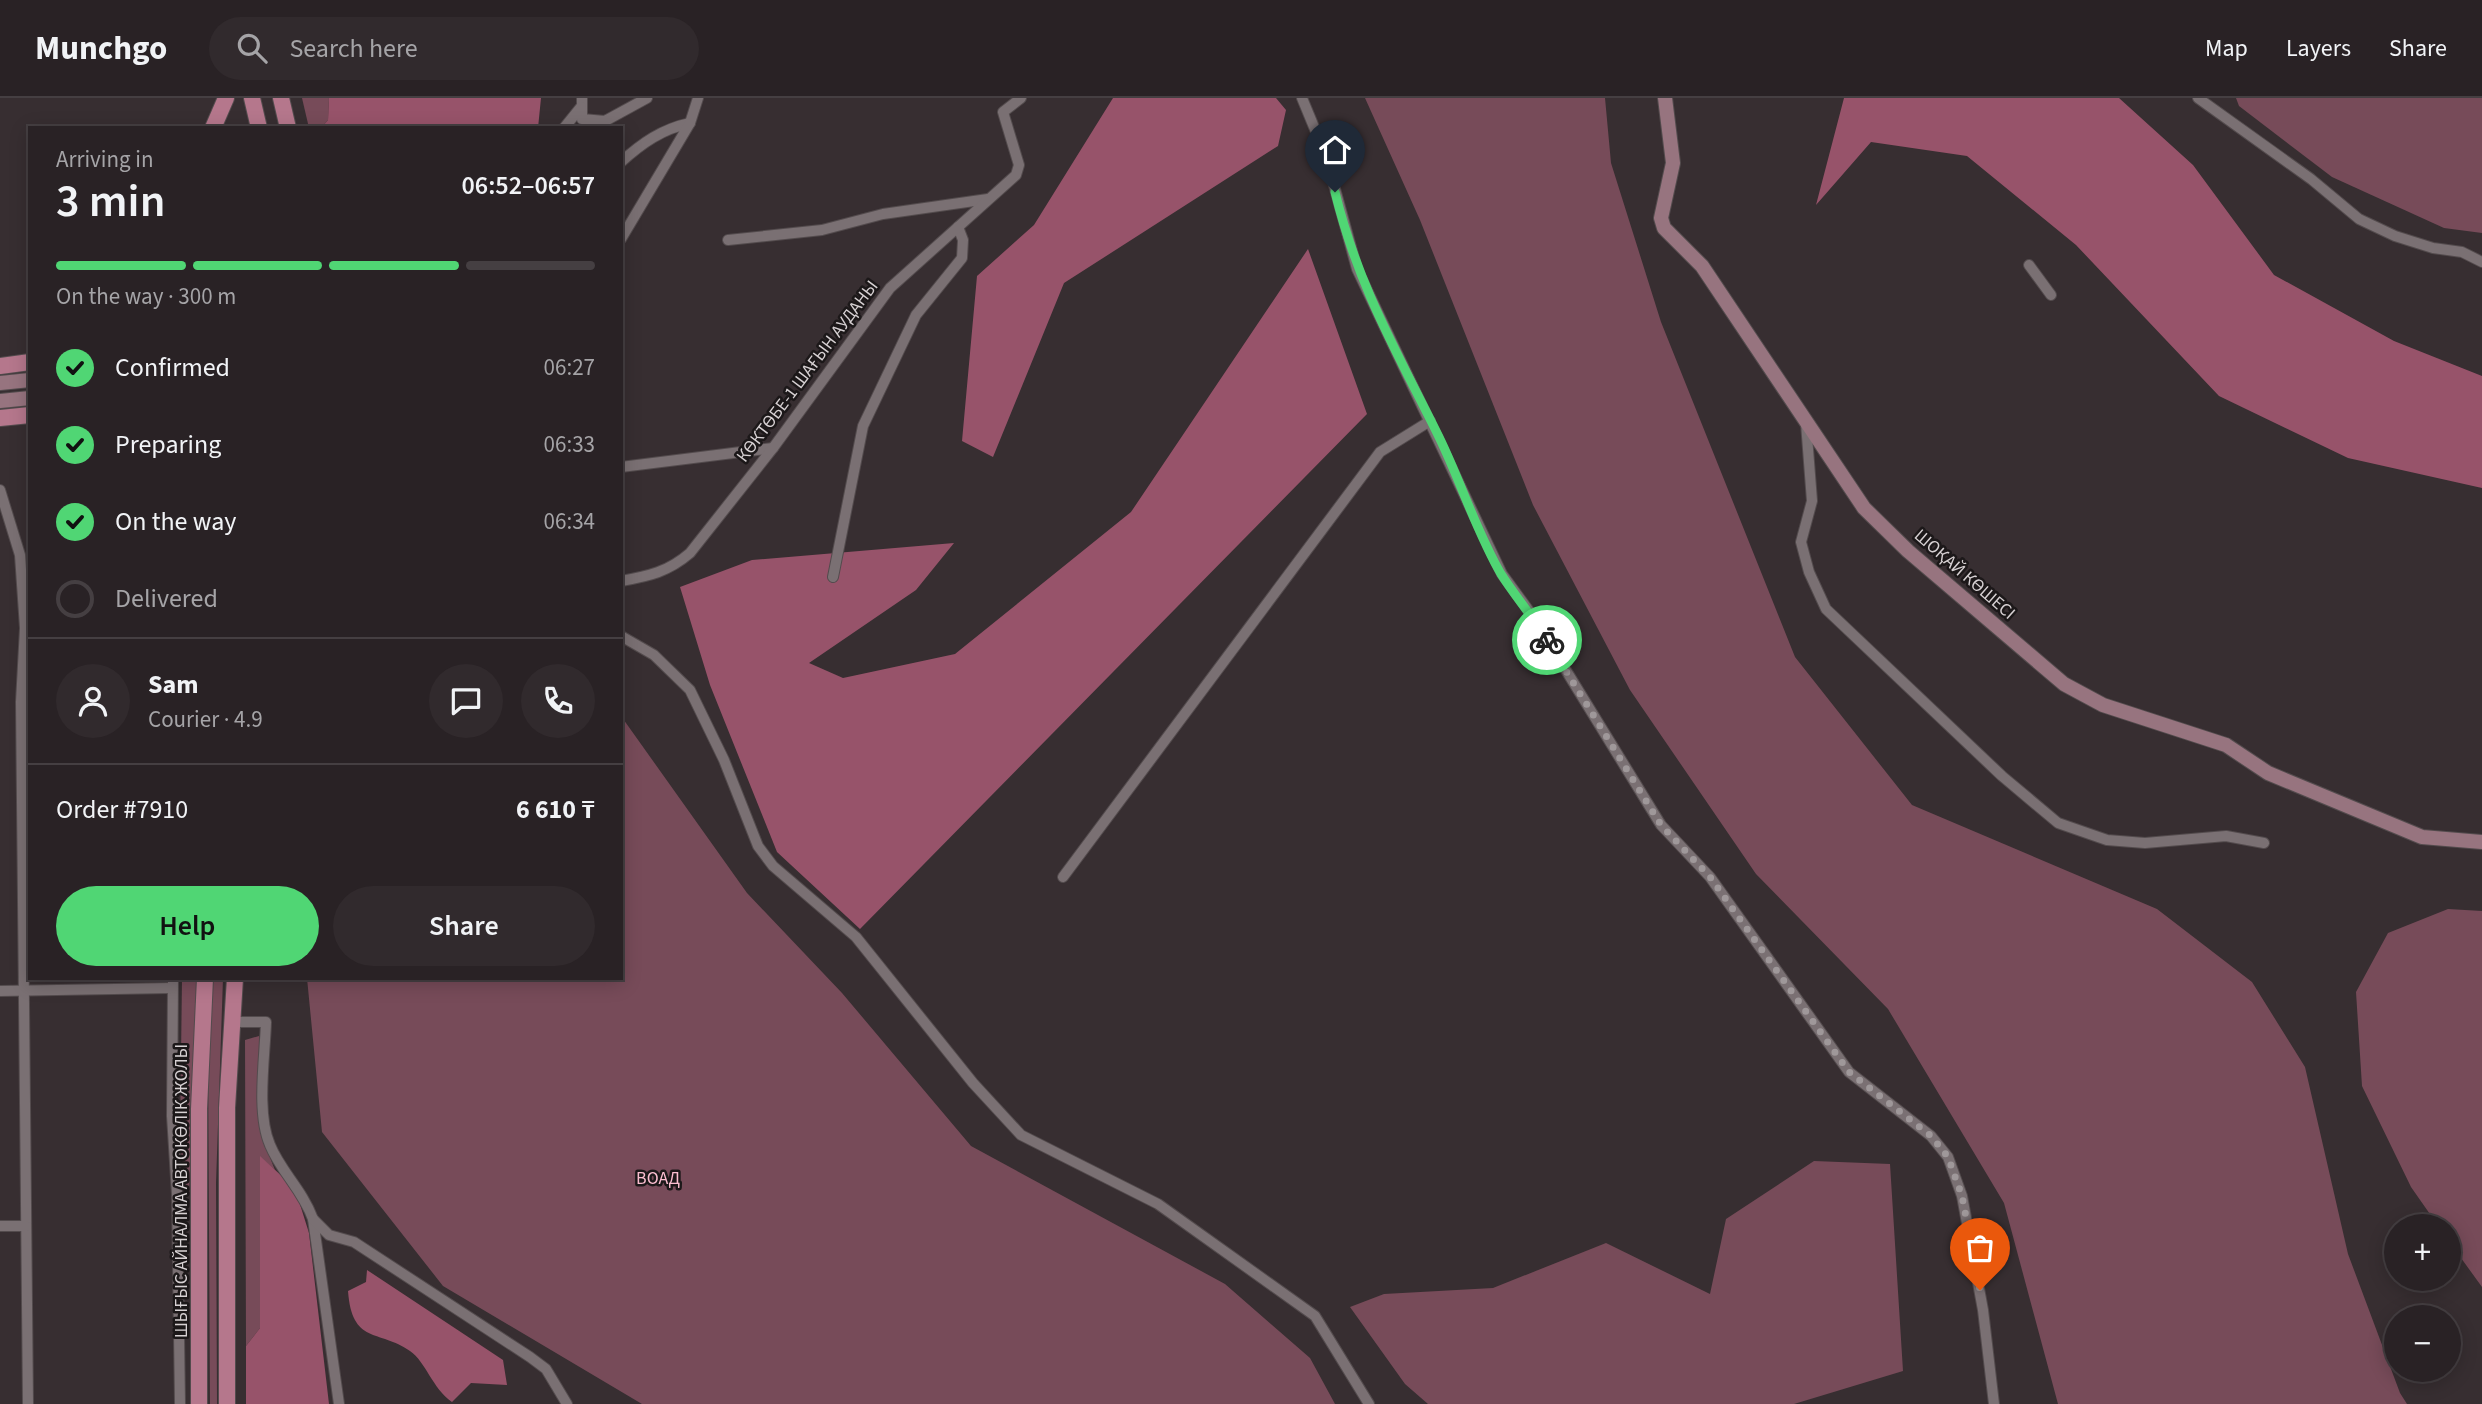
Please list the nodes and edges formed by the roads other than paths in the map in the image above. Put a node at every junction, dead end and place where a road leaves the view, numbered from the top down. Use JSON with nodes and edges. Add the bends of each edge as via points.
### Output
{"nodes":[{"id":1,"x":226,"y":98,"type":"edge"},
{"id":2,"x":253,"y":98,"type":"edge"},
{"id":3,"x":281,"y":98,"type":"edge"},
{"id":4,"x":647,"y":98,"type":"edge"},
{"id":5,"x":698,"y":98,"type":"edge"},
{"id":6,"x":1021,"y":98,"type":"edge"},
{"id":7,"x":1302,"y":98,"type":"edge"},
{"id":8,"x":1665,"y":98,"type":"edge"},
{"id":9,"x":2198,"y":98,"type":"edge"},
{"id":10,"x":581,"y":103,"type":"edge"},
{"id":11,"x":690,"y":123,"type":"junction"},
{"id":12,"x":213,"y":126,"type":"edge"},
{"id":13,"x":258,"y":126,"type":"edge"},
{"id":14,"x":288,"y":126,"type":"edge"},
{"id":15,"x":565,"y":126,"type":"edge"},
{"id":16,"x":623,"y":160,"type":"edge"},
{"id":17,"x":989,"y":199,"type":"junction"},
{"id":18,"x":958,"y":227,"type":"junction"},
{"id":19,"x":623,"y":236,"type":"edge"},
{"id":20,"x":728,"y":240,"type":"dead end"},
{"id":21,"x":2482,"y":262,"type":"edge"},
{"id":22,"x":2029,"y":265,"type":"dead end"},
{"id":23,"x":2051,"y":295,"type":"dead end"},
{"id":24,"x":28,"y":362,"type":"edge"},
{"id":25,"x":0,"y":366,"type":"edge"},
{"id":26,"x":28,"y":380,"type":"edge"},
{"id":27,"x":0,"y":383,"type":"edge"},
{"id":28,"x":28,"y":398,"type":"edge"},
{"id":29,"x":0,"y":401,"type":"edge"},
{"id":30,"x":28,"y":415,"type":"edge"},
{"id":31,"x":0,"y":418,"type":"edge"},
{"id":32,"x":1430,"y":421,"type":"junction"},
{"id":33,"x":1806,"y":423,"type":"junction"},
{"id":34,"x":773,"y":448,"type":"junction"},
{"id":35,"x":623,"y":467,"type":"edge"},
{"id":36,"x":0,"y":490,"type":"edge"},
{"id":37,"x":25,"y":554,"type":"edge"},
{"id":38,"x":833,"y":577,"type":"dead end"},
{"id":39,"x":623,"y":581,"type":"edge"},
{"id":40,"x":623,"y":637,"type":"edge"},
{"id":41,"x":2482,"y":842,"type":"edge"},
{"id":42,"x":2264,"y":843,"type":"dead end"},
{"id":43,"x":1063,"y":877,"type":"dead end"},
{"id":44,"x":205,"y":980,"type":"edge"},
{"id":45,"x":235,"y":980,"type":"edge"},
{"id":46,"x":172,"y":983,"type":"edge"},
{"id":47,"x":23,"y":990,"type":"junction"},
{"id":48,"x":0,"y":991,"type":"edge"},
{"id":49,"x":230,"y":1021,"type":"junction"},
{"id":50,"x":313,"y":1219,"type":"junction"},
{"id":51,"x":0,"y":1226,"type":"edge"},
{"id":52,"x":26,"y":1226,"type":"junction"},
{"id":53,"x":28,"y":1404,"type":"edge"},
{"id":54,"x":180,"y":1404,"type":"edge"},
{"id":55,"x":199,"y":1404,"type":"edge"},
{"id":56,"x":227,"y":1404,"type":"edge"},
{"id":57,"x":339,"y":1404,"type":"edge"},
{"id":58,"x":567,"y":1404,"type":"edge"},
{"id":59,"x":1369,"y":1404,"type":"edge"},
{"id":60,"x":1994,"y":1404,"type":"edge"}],
"edges":[{"from":1,"to":12,"type":"main road"},
{"from":2,"to":13,"type":"main road"},
{"from":3,"to":14,"type":"main road"},
{"from":4,"to":10,"type":"street","via":[[605,121],[582,119]]},
{"from":5,"to":11,"type":"street"},
{"from":6,"to":17,"type":"street","name":"КӨКТӨБЕ-1 ШАҒЫН АУДАНЫ","via":[[1003,112],[1019,165],[1016,175]]},
{"from":7,"to":32,"type":"street","via":[[1326,156],[1357,269]]},
{"from":8,"to":33,"type":"street","name":"ШОҚАЙ КӨШЕСІ","via":[[1673,163],[1661,218],[1664,228],[1702,266]]},
{"from":9,"to":21,"type":"street","via":[[2359,219],[2395,236],[2462,252]]},
{"from":10,"to":15,"type":"street"},
{"from":11,"to":16,"type":"street","via":[[670,127]]},
{"from":11,"to":19,"type":"street"},
{"from":17,"to":18,"type":"street","name":"КӨКТӨБЕ-1 ШАҒЫН АУДАНЫ"},
{"from":17,"to":20,"type":"street","via":[[883,214],[821,230]]},
{"from":18,"to":34,"type":"street","name":"КӨКТӨБЕ-1 ШАҒЫН АУДАНЫ","via":[[890,288]]},
{"from":18,"to":38,"type":"street","via":[[964,240],[962,258],[916,315],[863,426]]},
{"from":22,"to":23,"type":"street"},
{"from":24,"to":25,"type":"main road"},
{"from":26,"to":27,"type":"street"},
{"from":28,"to":29,"type":"street"},
{"from":30,"to":31,"type":"main road"},
{"from":32,"to":43,"type":"street","via":[[1380,452]]},
{"from":32,"to":60,"type":"street","via":[[1502,574],[1661,825],[1710,877],[1849,1072],[1931,1136],[1948,1157],[1962,1196]]},
{"from":33,"to":41,"type":"street","name":"ШОҚАЙ КӨШЕСІ","via":[[1864,508],[2064,684],[2103,705],[2226,745],[2268,773],[2422,838]]},
{"from":33,"to":42,"type":"street","via":[[1812,501],[1801,542],[1826,609],[2028,799],[2058,823],[2107,840],[2145,843],[2226,836]]},
{"from":34,"to":35,"type":"street"},
{"from":34,"to":39,"type":"street","name":"КӨКТӨБЕ-1 ШАҒЫН АУДАНЫ","via":[[690,553],[656,575]]},
{"from":36,"to":37,"type":"street"},
{"from":37,"to":47,"type":"street"},
{"from":40,"to":59,"type":"street","via":[[654,654],[690,690],[758,846],[773,866],[856,937],[1021,1135],[1158,1204],[1315,1316]]},
{"from":44,"to":55,"type":"main road","name":"ШЫҒЫС АЙНАЛМА АВТОКӨЛІК ЖОЛЫ"},
{"from":45,"to":49,"type":"main road"},
{"from":46,"to":47,"type":"street"},
{"from":46,"to":54,"type":"street"},
{"from":47,"to":48,"type":"street"},
{"from":47,"to":52,"type":"street"},
{"from":49,"to":50,"type":"street","via":[[265,1022],[263,1124],[270,1146],[305,1196]]},
{"from":49,"to":56,"type":"main road"},
{"from":50,"to":57,"type":"street"},
{"from":50,"to":58,"type":"street","via":[[329,1235],[354,1242],[530,1357],[546,1369]]},
{"from":51,"to":52,"type":"street"},
{"from":52,"to":53,"type":"street"}]}
